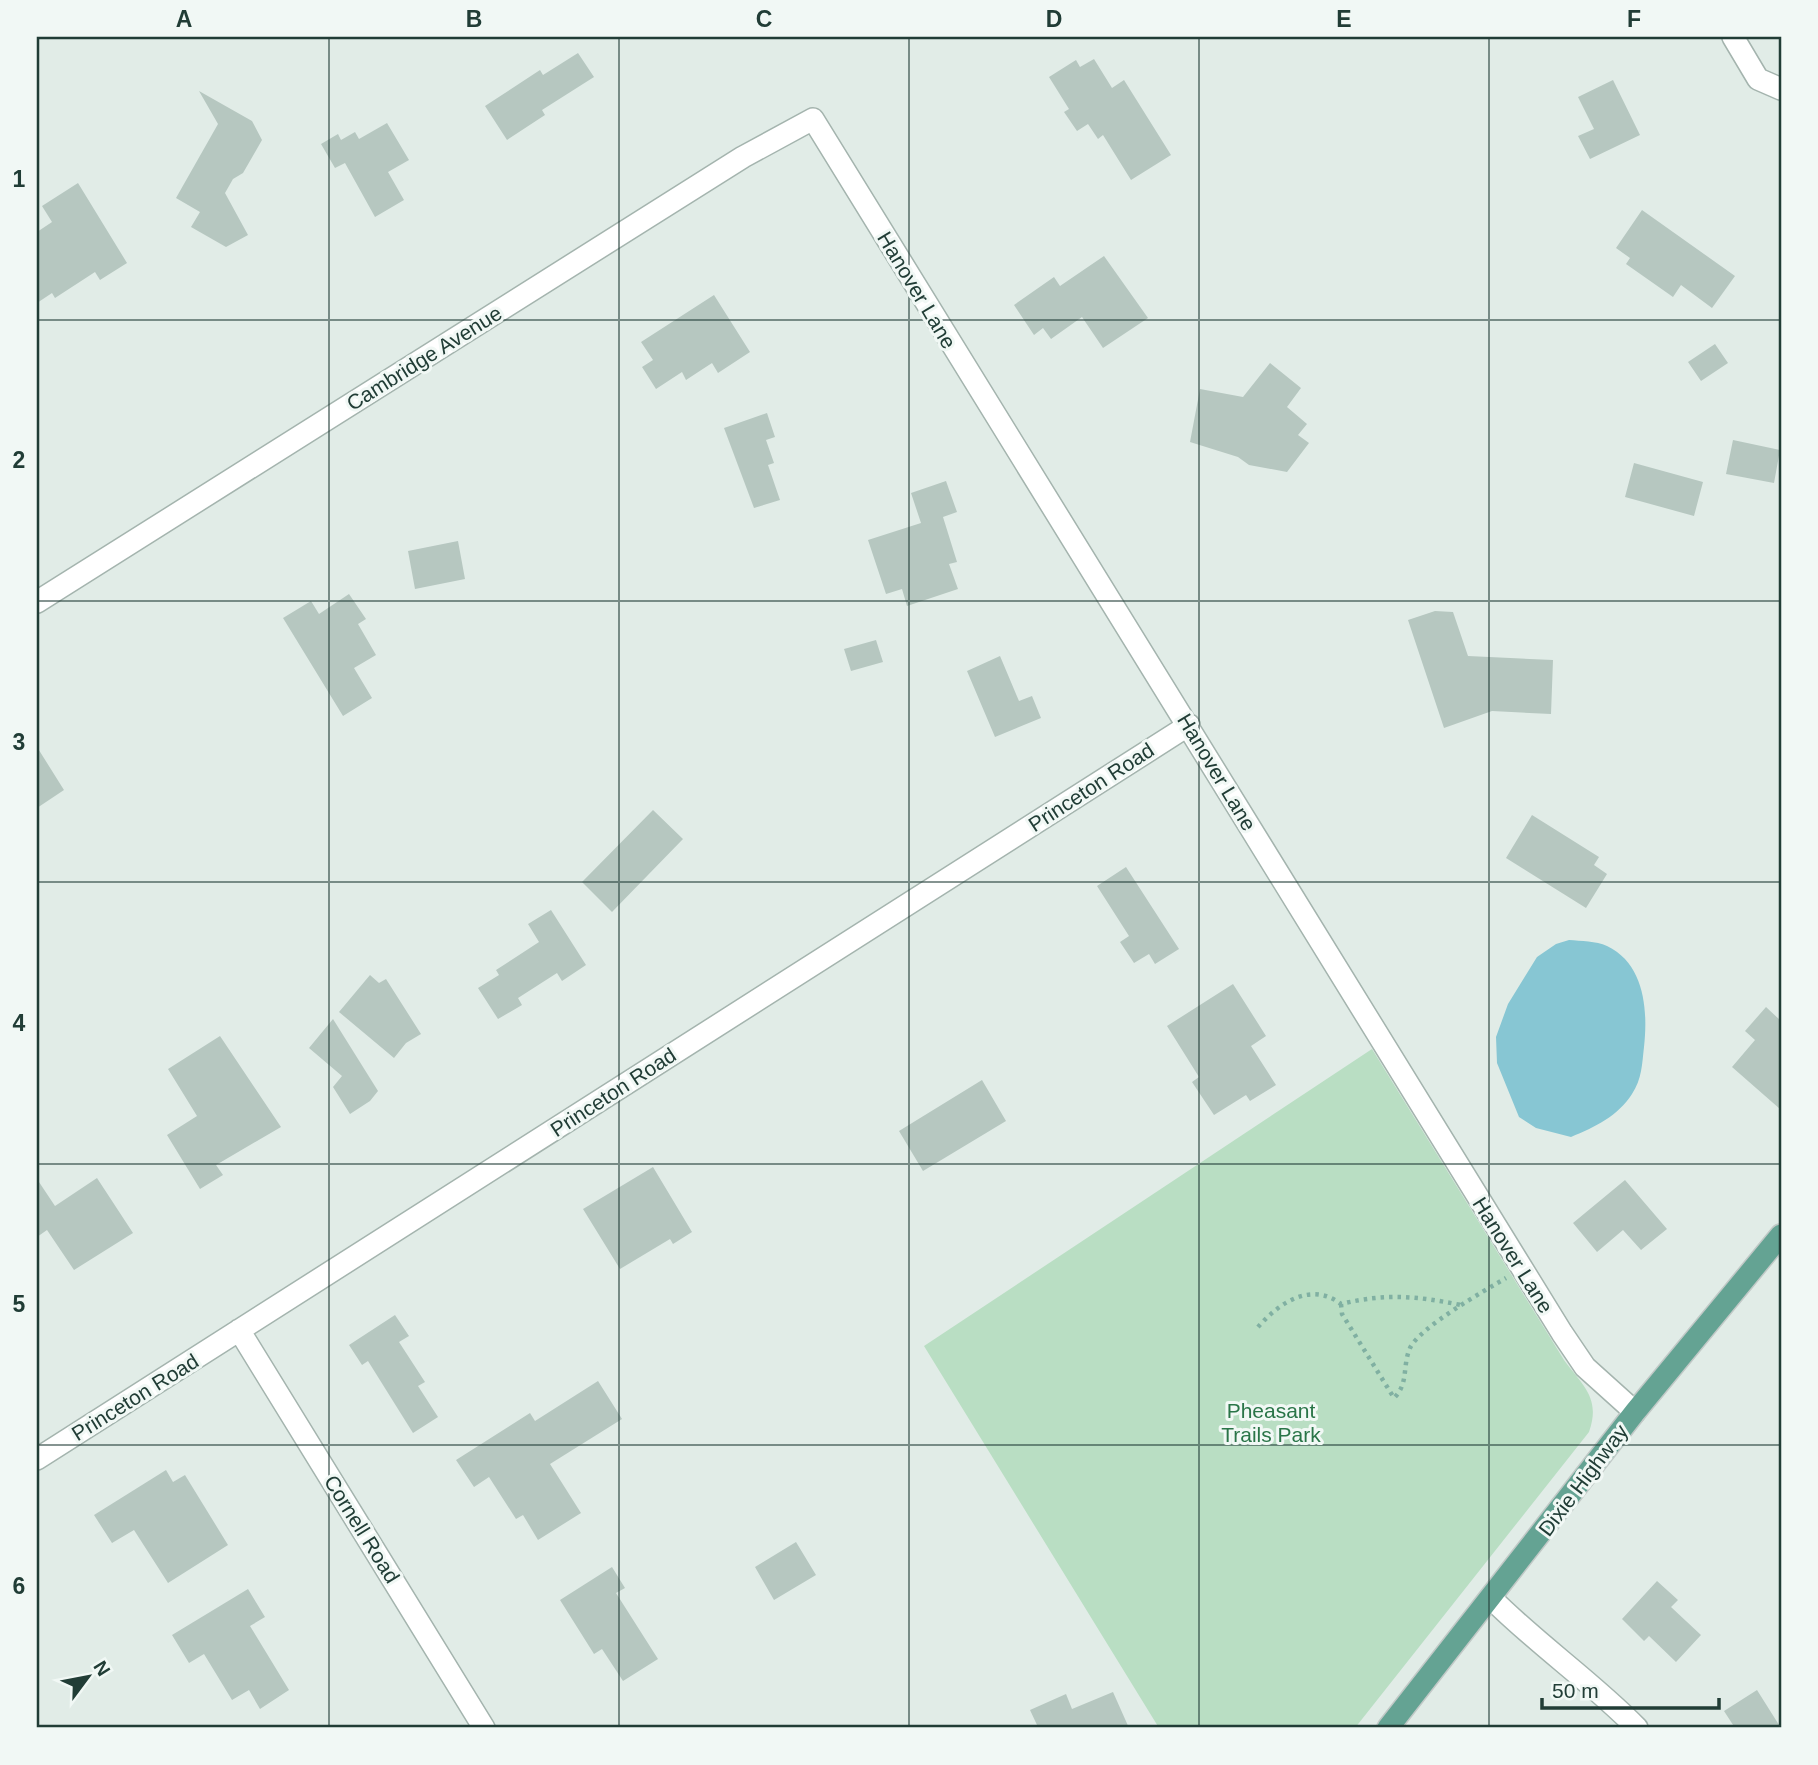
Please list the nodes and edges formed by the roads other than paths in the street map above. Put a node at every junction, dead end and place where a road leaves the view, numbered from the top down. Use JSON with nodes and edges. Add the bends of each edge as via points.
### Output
{"nodes":[{"id":1,"x":1734,"y":37,"type":"edge"},
{"id":2,"x":1781,"y":89,"type":"edge"},
{"id":3,"x":813,"y":119,"type":"joint"},
{"id":4,"x":37,"y":602,"type":"edge"},
{"id":5,"x":1188,"y":725,"type":"junction"},
{"id":6,"x":1781,"y":1236,"type":"edge"},
{"id":7,"x":239,"y":1330,"type":"junction"},
{"id":8,"x":1635,"y":1412,"type":"junction"},
{"id":9,"x":37,"y":1459,"type":"edge"},
{"id":10,"x":1492,"y":1599,"type":"junction"},
{"id":11,"x":484,"y":1728,"type":"edge"},
{"id":12,"x":1388,"y":1728,"type":"edge"},
{"id":13,"x":1637,"y":1728,"type":"edge"}],
"edges":[{"from":1,"to":2,"type":"street","via":[[1758,79]]},
{"from":3,"to":4,"type":"street","name":"Cambridge Avenue","via":[[720,172]]},
{"from":3,"to":5,"type":"street","name":"Hanover Lane"},
{"from":5,"to":7,"type":"street","name":"Princeton Road"},
{"from":5,"to":8,"type":"street","name":"Hanover Lane","via":[[1585,1367]]},
{"from":6,"to":8,"type":"main road","name":"Dixie Highway"},
{"from":7,"to":9,"type":"street","name":"Princeton Road"},
{"from":7,"to":11,"type":"street","name":"Cornell Road"},
{"from":8,"to":10,"type":"main road","name":"Dixie Highway"},
{"from":10,"to":12,"type":"main road","name":"Dixie Highway"},
{"from":10,"to":13,"type":"street"}]}
